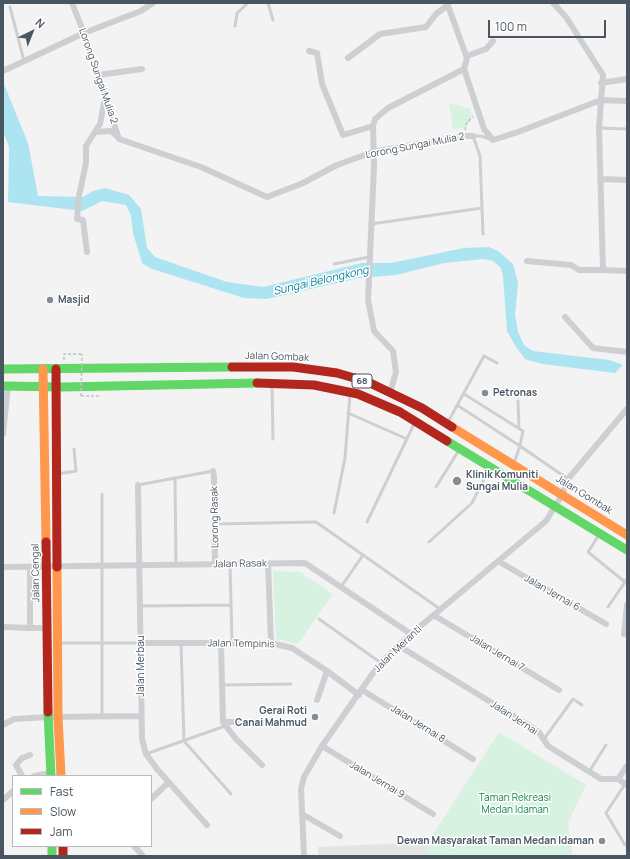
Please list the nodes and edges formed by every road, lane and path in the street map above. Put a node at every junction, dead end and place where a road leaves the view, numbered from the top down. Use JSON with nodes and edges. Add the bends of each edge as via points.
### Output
{"nodes":[{"id":1,"x":72,"y":3,"type":"edge"},
{"id":2,"x":153,"y":3,"type":"edge"},
{"id":3,"x":248,"y":3,"type":"edge"},
{"id":4,"x":268,"y":3,"type":"edge"},
{"id":5,"x":553,"y":3,"type":"edge"},
{"id":6,"x":448,"y":4,"type":"edge"},
{"id":7,"x":10,"y":7,"type":"dead end"},
{"id":8,"x":274,"y":20,"type":"dead end"},
{"id":9,"x":235,"y":26,"type":"dead end"},
{"id":10,"x":84,"y":33,"type":"junction"},
{"id":11,"x":493,"y":41,"type":"dead end"},
{"id":12,"x":309,"y":51,"type":"dead end"},
{"id":13,"x":467,"y":56,"type":"junction"},
{"id":14,"x":348,"y":58,"type":"dead end"},
{"id":15,"x":24,"y":61,"type":"junction"},
{"id":16,"x":142,"y":69,"type":"dead end"},
{"id":17,"x":464,"y":69,"type":"junction"},
{"id":18,"x":3,"y":71,"type":"edge"},
{"id":19,"x":98,"y":75,"type":"junction"},
{"id":20,"x":627,"y":79,"type":"edge"},
{"id":21,"x":601,"y":83,"type":"junction"},
{"id":22,"x":105,"y":97,"type":"junction"},
{"id":23,"x":601,"y":100,"type":"junction"},
{"id":24,"x":627,"y":101,"type":"edge"},
{"id":25,"x":477,"y":112,"type":"junction"},
{"id":26,"x":372,"y":126,"type":"junction"},
{"id":27,"x":599,"y":128,"type":"junction"},
{"id":28,"x":627,"y":129,"type":"edge"},
{"id":29,"x":96,"y":132,"type":"junction"},
{"id":30,"x":464,"y":136,"type":"junction"},
{"id":31,"x":473,"y":136,"type":"junction"},
{"id":32,"x":118,"y":137,"type":"junction"},
{"id":33,"x":492,"y":140,"type":"junction"},
{"id":34,"x":373,"y":152,"type":"junction"},
{"id":35,"x":601,"y":179,"type":"junction"},
{"id":36,"x":627,"y":180,"type":"edge"},
{"id":37,"x":482,"y":208,"type":"junction"},
{"id":38,"x":371,"y":224,"type":"junction"},
{"id":39,"x":483,"y":234,"type":"dead end"},
{"id":40,"x":87,"y":252,"type":"dead end"},
{"id":41,"x":369,"y":258,"type":"junction"},
{"id":42,"x":528,"y":261,"type":"dead end"},
{"id":43,"x":334,"y":264,"type":"dead end"},
{"id":44,"x":603,"y":270,"type":"junction"},
{"id":45,"x":627,"y":271,"type":"edge"},
{"id":46,"x":564,"y":317,"type":"dead end"},
{"id":47,"x":627,"y":352,"type":"edge"},
{"id":48,"x":64,"y":354,"type":"dead end"},
{"id":49,"x":497,"y":363,"type":"dead end"},
{"id":50,"x":3,"y":369,"type":"edge"},
{"id":51,"x":43,"y":369,"type":"junction"},
{"id":52,"x":56,"y":369,"type":"junction"},
{"id":53,"x":272,"y":383,"type":"junction"},
{"id":54,"x":6,"y":386,"type":"edge"},
{"id":55,"x":43,"y":387,"type":"junction"},
{"id":56,"x":56,"y":387,"type":"junction"},
{"id":57,"x":350,"y":392,"type":"junction"},
{"id":58,"x":390,"y":393,"type":"junction"},
{"id":59,"x":464,"y":394,"type":"junction"},
{"id":60,"x":100,"y":396,"type":"dead end"},
{"id":61,"x":518,"y":401,"type":"dead end"},
{"id":62,"x":457,"y":405,"type":"junction"},
{"id":63,"x":627,"y":409,"type":"edge"},
{"id":64,"x":348,"y":413,"type":"junction"},
{"id":65,"x":415,"y":421,"type":"junction"},
{"id":66,"x":447,"y":424,"type":"junction"},
{"id":67,"x":519,"y":428,"type":"junction"},
{"id":68,"x":3,"y":434,"type":"edge"},
{"id":69,"x":274,"y":439,"type":"dead end"},
{"id":70,"x":406,"y":439,"type":"junction"},
{"id":71,"x":520,"y":446,"type":"junction"},
{"id":72,"x":460,"y":448,"type":"junction"},
{"id":73,"x":74,"y":449,"type":"dead end"},
{"id":74,"x":513,"y":465,"type":"junction"},
{"id":75,"x":490,"y":466,"type":"junction"},
{"id":76,"x":213,"y":471,"type":"joint"},
{"id":77,"x":57,"y":475,"type":"junction"},
{"id":78,"x":175,"y":478,"type":"junction"},
{"id":79,"x":568,"y":479,"type":"junction"},
{"id":80,"x":138,"y":485,"type":"joint"},
{"id":81,"x":436,"y":487,"type":"dead end"},
{"id":82,"x":102,"y":494,"type":"dead end"},
{"id":83,"x":562,"y":495,"type":"junction"},
{"id":84,"x":555,"y":505,"type":"junction"},
{"id":85,"x":334,"y":513,"type":"dead end"},
{"id":86,"x":367,"y":522,"type":"dead end"},
{"id":87,"x":214,"y":524,"type":"junction"},
{"id":88,"x":600,"y":534,"type":"junction"},
{"id":89,"x":627,"y":535,"type":"edge"},
{"id":90,"x":429,"y":542,"type":"dead end"},
{"id":91,"x":627,"y":550,"type":"edge"},
{"id":92,"x":363,"y":555,"type":"junction"},
{"id":93,"x":498,"y":561,"type":"junction"},
{"id":94,"x":268,"y":563,"type":"junction"},
{"id":95,"x":215,"y":564,"type":"junction"},
{"id":96,"x":230,"y":564,"type":"junction"},
{"id":97,"x":176,"y":565,"type":"junction"},
{"id":98,"x":102,"y":566,"type":"junction"},
{"id":99,"x":140,"y":566,"type":"junction"},
{"id":100,"x":3,"y":567,"type":"edge"},
{"id":101,"x":47,"y":567,"type":"junction"},
{"id":102,"x":58,"y":567,"type":"junction"},
{"id":103,"x":30,"y":568,"type":"junction"},
{"id":104,"x":626,"y":580,"type":"edge"},
{"id":105,"x":341,"y":587,"type":"junction"},
{"id":106,"x":231,"y":604,"type":"junction"},
{"id":107,"x":627,"y":605,"type":"edge"},
{"id":108,"x":140,"y":606,"type":"junction"},
{"id":109,"x":608,"y":607,"type":"dead end"},
{"id":110,"x":441,"y":610,"type":"junction"},
{"id":111,"x":435,"y":616,"type":"junction"},
{"id":112,"x":319,"y":619,"type":"dead end"},
{"id":113,"x":606,"y":624,"type":"dead end"},
{"id":114,"x":3,"y":627,"type":"edge"},
{"id":115,"x":30,"y":628,"type":"junction"},
{"id":116,"x":47,"y":628,"type":"junction"},
{"id":117,"x":411,"y":634,"type":"junction"},
{"id":118,"x":624,"y":634,"type":"dead end"},
{"id":119,"x":58,"y":643,"type":"junction"},
{"id":120,"x":101,"y":643,"type":"junction"},
{"id":121,"x":141,"y":643,"type":"junction"},
{"id":122,"x":181,"y":643,"type":"junction"},
{"id":123,"x":232,"y":643,"type":"junction"},
{"id":124,"x":271,"y":643,"type":"junction"},
{"id":125,"x":221,"y":644,"type":"junction"},
{"id":126,"x":399,"y":646,"type":"junction"},
{"id":127,"x":381,"y":663,"type":"junction"},
{"id":128,"x":327,"y":671,"type":"junction"},
{"id":129,"x":291,"y":684,"type":"dead end"},
{"id":130,"x":222,"y":685,"type":"junction"},
{"id":131,"x":559,"y":690,"type":"dead end"},
{"id":132,"x":360,"y":693,"type":"junction"},
{"id":133,"x":317,"y":700,"type":"dead end"},
{"id":134,"x":582,"y":705,"type":"dead end"},
{"id":135,"x":141,"y":716,"type":"junction"},
{"id":136,"x":48,"y":717,"type":"junction"},
{"id":137,"x":58,"y":717,"type":"junction"},
{"id":138,"x":102,"y":717,"type":"junction"},
{"id":139,"x":292,"y":722,"type":"dead end"},
{"id":140,"x":224,"y":724,"type":"junction"},
{"id":141,"x":3,"y":725,"type":"edge"},
{"id":142,"x":543,"y":739,"type":"junction"},
{"id":143,"x":184,"y":741,"type":"junction"},
{"id":144,"x":606,"y":745,"type":"dead end"},
{"id":145,"x":322,"y":746,"type":"junction"},
{"id":146,"x":146,"y":754,"type":"junction"},
{"id":147,"x":30,"y":755,"type":"dead end"},
{"id":148,"x":473,"y":759,"type":"dead end"},
{"id":149,"x":262,"y":765,"type":"dead end"},
{"id":150,"x":627,"y":766,"type":"edge"},
{"id":151,"x":589,"y":772,"type":"junction"},
{"id":152,"x":21,"y":775,"type":"edge"},
{"id":153,"x":51,"y":775,"type":"edge"},
{"id":154,"x":61,"y":775,"type":"edge"},
{"id":155,"x":618,"y":779,"type":"junction"},
{"id":156,"x":169,"y":782,"type":"junction"},
{"id":157,"x":626,"y":785,"type":"edge"},
{"id":158,"x":12,"y":792,"type":"edge"},
{"id":159,"x":231,"y":794,"type":"dead end"},
{"id":160,"x":152,"y":798,"type":"edge"},
{"id":161,"x":3,"y":800,"type":"edge"},
{"id":162,"x":302,"y":814,"type":"junction"},
{"id":163,"x":433,"y":814,"type":"dead end"},
{"id":164,"x":207,"y":825,"type":"dead end"},
{"id":165,"x":340,"y":836,"type":"dead end"},
{"id":166,"x":627,"y":845,"type":"edge"},
{"id":167,"x":135,"y":847,"type":"edge"},
{"id":168,"x":143,"y":856,"type":"edge"},
{"id":169,"x":304,"y":856,"type":"edge"}],
"edges":[{"from":1,"to":10,"type":"street","name":"Lorong Sungai Mulia 2"},
{"from":2,"to":10,"type":"street","via":[[141,11]]},
{"from":3,"to":9,"type":"lane","via":[[237,13]]},
{"from":4,"to":8,"type":"lane"},
{"from":5,"to":21,"type":"street","via":[[566,17],[603,76]]},
{"from":6,"to":13,"type":"street"},
{"from":6,"to":14,"type":"street","via":[[426,27],[380,34]]},
{"from":7,"to":15,"type":"lane"},
{"from":10,"to":15,"type":"street"},
{"from":10,"to":19,"type":"street","name":"Lorong Sungai Mulia 2"},
{"from":11,"to":13,"type":"street","via":[[486,49]]},
{"from":12,"to":26,"type":"street","via":[[317,53],[322,84],[343,135]]},
{"from":13,"to":17,"type":"street"},
{"from":15,"to":18,"type":"street"},
{"from":16,"to":19,"type":"street"},
{"from":17,"to":25,"type":"street"},
{"from":17,"to":26,"type":"street","via":[[388,108],[375,119]]},
{"from":19,"to":22,"type":"street","name":"Lorong Sungai Mulia 2"},
{"from":20,"to":21,"type":"street"},
{"from":21,"to":23,"type":"street"},
{"from":22,"to":29,"type":"street","via":[[102,118]]},
{"from":22,"to":32,"type":"street","name":"Lorong Sungai Mulia 2"},
{"from":23,"to":24,"type":"street","name":"Lorong Sungai Mulia 2"},
{"from":23,"to":27,"type":"street"},
{"from":23,"to":33,"type":"street","name":"Lorong Sungai Mulia 2"},
{"from":25,"to":30,"type":"path","via":[[466,124]]},
{"from":25,"to":33,"type":"street"},
{"from":26,"to":34,"type":"street"},
{"from":27,"to":28,"type":"lane"},
{"from":27,"to":35,"type":"street"},
{"from":29,"to":32,"type":"street","via":[[111,131]]},
{"from":29,"to":40,"type":"street","via":[[86,146],[77,219],[83,220]]},
{"from":30,"to":31,"type":"street","name":"Lorong Sungai Mulia 2"},
{"from":30,"to":34,"type":"street","name":"Lorong Sungai Mulia 2"},
{"from":31,"to":33,"type":"lane","name":"Lorong Sungai Mulia 2"},
{"from":31,"to":37,"type":"lane","via":[[480,156]]},
{"from":32,"to":34,"type":"street","name":"Lorong Sungai Mulia 2","via":[[201,167],[267,198],[337,165]]},
{"from":34,"to":38,"type":"street"},
{"from":35,"to":36,"type":"street"},
{"from":35,"to":44,"type":"street"},
{"from":37,"to":38,"type":"lane"},
{"from":37,"to":39,"type":"lane"},
{"from":38,"to":41,"type":"street"},
{"from":41,"to":43,"type":"lane"},
{"from":41,"to":58,"type":"street","via":[[368,300],[374,331],[393,351],[395,359],[396,372]]},
{"from":42,"to":44,"type":"street","via":[[571,265],[580,270]]},
{"from":44,"to":45,"type":"street"},
{"from":46,"to":47,"type":"street","via":[[593,348]]},
{"from":48,"to":60,"type":"path","bridge":true,"via":[[82,354],[81,396]]},
{"from":49,"to":59,"type":"lane","via":[[484,356]]},
{"from":50,"to":51,"type":"main road","name":"Jalan Gombak","number":"68"},
{"from":51,"to":52,"type":"main road","name":"Jalan Gombak","number":"68"},
{"from":51,"to":55,"type":"main road","name":"Jalan Cengal"},
{"from":52,"to":56,"type":"main road"},
{"from":52,"to":58,"type":"main road","name":"Jalan Gombak","number":"68","via":[[293,367],[337,373],[368,382]]},
{"from":53,"to":56,"type":"main road","number":"68"},
{"from":53,"to":57,"type":"main road","number":"68","via":[[314,385]]},
{"from":53,"to":69,"type":"lane"},
{"from":54,"to":55,"type":"main road","number":"68"},
{"from":54,"to":68,"type":"street"},
{"from":55,"to":56,"type":"main road","number":"68"},
{"from":55,"to":101,"type":"main road","name":"Jalan Cengal"},
{"from":56,"to":77,"type":"main road"},
{"from":57,"to":64,"type":"lane"},
{"from":57,"to":65,"type":"main road","number":"68","via":[[400,412]]},
{"from":58,"to":66,"type":"main road","name":"Jalan Gombak","number":"68","via":[[422,408]]},
{"from":59,"to":62,"type":"lane"},
{"from":59,"to":67,"type":"lane"},
{"from":61,"to":67,"type":"lane"},
{"from":62,"to":66,"type":"lane"},
{"from":62,"to":71,"type":"lane"},
{"from":63,"to":79,"type":"street","name":"Jalan Meranti"},
{"from":64,"to":70,"type":"lane"},
{"from":64,"to":85,"type":"lane","via":[[345,458]]},
{"from":65,"to":70,"type":"lane"},
{"from":65,"to":72,"type":"main road","number":"68"},
{"from":66,"to":74,"type":"main road","name":"Jalan Gombak","number":"68"},
{"from":67,"to":71,"type":"lane","via":[[524,431]]},
{"from":70,"to":86,"type":"lane"},
{"from":71,"to":74,"type":"lane"},
{"from":71,"to":79,"type":"lane"},
{"from":72,"to":75,"type":"main road","number":"68"},
{"from":72,"to":81,"type":"lane"},
{"from":73,"to":77,"type":"lane","via":[[76,471]]},
{"from":74,"to":83,"type":"main road","name":"Jalan Gombak","number":"68"},
{"from":75,"to":84,"type":"main road","number":"68"},
{"from":75,"to":90,"type":"lane","via":[[472,503]]},
{"from":76,"to":78,"type":"lane"},
{"from":76,"to":87,"type":"street","name":"Lorong Rasak"},
{"from":77,"to":102,"type":"main road"},
{"from":78,"to":80,"type":"lane"},
{"from":78,"to":97,"type":"lane"},
{"from":79,"to":83,"type":"street","name":"Jalan Meranti"},
{"from":80,"to":99,"type":"street","name":"Jalan Merbau"},
{"from":82,"to":98,"type":"lane"},
{"from":83,"to":84,"type":"street","name":"Jalan Meranti"},
{"from":83,"to":89,"type":"main road","name":"Jalan Gombak","number":"68"},
{"from":84,"to":88,"type":"main road","number":"68"},
{"from":84,"to":93,"type":"street","name":"Jalan Meranti","via":[[546,521]]},
{"from":87,"to":92,"type":"lane","via":[[316,522]]},
{"from":87,"to":95,"type":"street","name":"Lorong Rasak"},
{"from":88,"to":91,"type":"main road","number":"68"},
{"from":88,"to":104,"type":"lane","via":[[588,552]]},
{"from":92,"to":105,"type":"lane"},
{"from":92,"to":110,"type":"lane"},
{"from":93,"to":110,"type":"street","name":"Jalan Meranti"},
{"from":93,"to":113,"type":"street","name":"Jalan Jernai 6"},
{"from":94,"to":96,"type":"street","name":"Jalan Rasak"},
{"from":94,"to":105,"type":"street","name":"Jalan Rasak","via":[[305,563]]},
{"from":94,"to":124,"type":"street"},
{"from":95,"to":96,"type":"street","name":"Jalan Rasak"},
{"from":95,"to":97,"type":"street","name":"Jalan Rasak"},
{"from":96,"to":106,"type":"lane"},
{"from":97,"to":99,"type":"street","name":"Jalan Rasak"},
{"from":98,"to":99,"type":"street","name":"Jalan Rasak"},
{"from":98,"to":102,"type":"street","name":"Jalan Rasak"},
{"from":98,"to":120,"type":"lane"},
{"from":99,"to":108,"type":"street","name":"Jalan Merbau"},
{"from":100,"to":103,"type":"street","name":"Jalan Rasak"},
{"from":101,"to":102,"type":"street","name":"Jalan Rasak"},
{"from":101,"to":103,"type":"street","name":"Jalan Rasak"},
{"from":101,"to":116,"type":"main road","name":"Jalan Cengal"},
{"from":102,"to":119,"type":"main road"},
{"from":103,"to":115,"type":"street"},
{"from":104,"to":109,"type":"lane"},
{"from":105,"to":117,"type":"street","name":"Jalan Rasak"},
{"from":106,"to":108,"type":"lane"},
{"from":106,"to":123,"type":"lane"},
{"from":107,"to":118,"type":"street"},
{"from":108,"to":121,"type":"street","name":"Jalan Merbau"},
{"from":110,"to":111,"type":"street","name":"Jalan Meranti"},
{"from":111,"to":117,"type":"street","name":"Jalan Meranti"},
{"from":111,"to":131,"type":"street","name":"Jalan Jernai 7"},
{"from":112,"to":127,"type":"lane"},
{"from":114,"to":115,"type":"street"},
{"from":115,"to":116,"type":"street"},
{"from":116,"to":136,"type":"main road","name":"Jalan Cengal"},
{"from":117,"to":126,"type":"street","name":"Jalan Meranti"},
{"from":119,"to":120,"type":"lane"},
{"from":119,"to":137,"type":"main road"},
{"from":120,"to":121,"type":"lane"},
{"from":120,"to":138,"type":"lane"},
{"from":121,"to":122,"type":"street","name":"Jalan Tempinis"},
{"from":121,"to":135,"type":"street","name":"Jalan Merbau"},
{"from":122,"to":125,"type":"street","name":"Jalan Tempinis"},
{"from":122,"to":143,"type":"lane"},
{"from":123,"to":124,"type":"street","name":"Jalan Tempinis"},
{"from":123,"to":125,"type":"street","name":"Jalan Tempinis"},
{"from":124,"to":128,"type":"street","name":"Jalan Tempinis","via":[[292,648]]},
{"from":125,"to":130,"type":"street"},
{"from":126,"to":127,"type":"street","name":"Jalan Meranti"},
{"from":126,"to":142,"type":"street","name":"Jalan Jernai","via":[[538,732]]},
{"from":127,"to":132,"type":"street","name":"Jalan Meranti"},
{"from":128,"to":132,"type":"street","name":"Jalan Tempinis"},
{"from":128,"to":133,"type":"street"},
{"from":129,"to":130,"type":"lane"},
{"from":130,"to":140,"type":"street"},
{"from":132,"to":145,"type":"street","name":"Jalan Meranti"},
{"from":132,"to":148,"type":"street","name":"Jalan Jernai 8"},
{"from":134,"to":142,"type":"lane","via":[[573,699]]},
{"from":135,"to":138,"type":"street"},
{"from":135,"to":146,"type":"street","name":"Jalan Merbau","via":[[142,739]]},
{"from":136,"to":137,"type":"street"},
{"from":136,"to":141,"type":"street","via":[[14,719]]},
{"from":136,"to":153,"type":"main road","name":"Jalan Cengal"},
{"from":137,"to":138,"type":"street"},
{"from":137,"to":154,"type":"main road"},
{"from":139,"to":140,"type":"street"},
{"from":140,"to":143,"type":"lane"},
{"from":140,"to":149,"type":"street"},
{"from":142,"to":151,"type":"street","name":"Jalan Jernai","via":[[548,746]]},
{"from":143,"to":146,"type":"lane"},
{"from":143,"to":159,"type":"lane"},
{"from":144,"to":151,"type":"lane"},
{"from":145,"to":162,"type":"street","name":"Jalan Meranti","via":[[304,777],[301,789]]},
{"from":145,"to":163,"type":"street","name":"Jalan Jernai 9"},
{"from":146,"to":156,"type":"street","name":"Jalan Merbau"},
{"from":147,"to":152,"type":"street","via":[[22,758],[16,765]]},
{"from":150,"to":155,"type":"street"},
{"from":151,"to":155,"type":"street","name":"Jalan Jernai","via":[[601,780]]},
{"from":155,"to":157,"type":"street"},
{"from":156,"to":160,"type":"street"},
{"from":156,"to":164,"type":"street","name":"Jalan Merbau"},
{"from":157,"to":166,"type":"lane","via":[[606,813]]},
{"from":158,"to":161,"type":"street"},
{"from":162,"to":165,"type":"street"},
{"from":162,"to":169,"type":"street","name":"Jalan Meranti"},
{"from":167,"to":168,"type":"street"}]}
